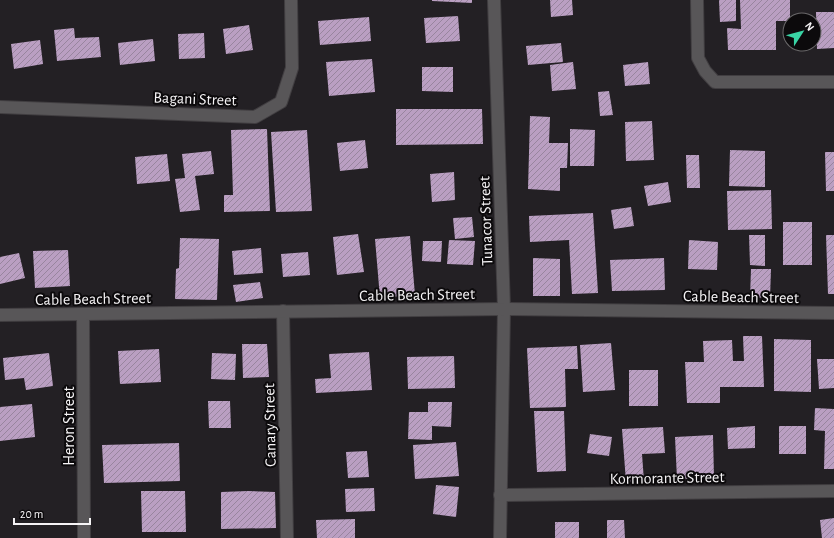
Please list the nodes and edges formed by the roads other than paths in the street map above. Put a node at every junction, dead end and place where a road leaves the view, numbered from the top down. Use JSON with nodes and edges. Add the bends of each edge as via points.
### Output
{"nodes":[{"id":1,"x":291,"y":0,"type":"edge"},
{"id":2,"x":494,"y":0,"type":"edge"},
{"id":3,"x":696,"y":0,"type":"edge"},
{"id":4,"x":834,"y":82,"type":"edge"},
{"id":5,"x":0,"y":107,"type":"edge"},
{"id":6,"x":504,"y":309,"type":"junction"},
{"id":7,"x":283,"y":311,"type":"junction"},
{"id":8,"x":834,"y":313,"type":"edge"},
{"id":9,"x":83,"y":314,"type":"junction"},
{"id":10,"x":0,"y":315,"type":"edge"},
{"id":11,"x":834,"y":490,"type":"edge"},
{"id":12,"x":500,"y":495,"type":"junction"},
{"id":13,"x":84,"y":538,"type":"edge"},
{"id":14,"x":287,"y":538,"type":"edge"},
{"id":15,"x":500,"y":538,"type":"edge"}],
"edges":[{"from":1,"to":5,"type":"street","name":"Bagani Street","via":[[292,68],[281,102],[255,117]]},
{"from":2,"to":6,"type":"street","name":"Tunacor Street"},
{"from":3,"to":4,"type":"street","via":[[698,58],[715,82]]},
{"from":6,"to":7,"type":"street","name":"Cable Beach Street"},
{"from":6,"to":8,"type":"street","name":"Cable Beach Street"},
{"from":6,"to":12,"type":"street","name":"Tunacor Street"},
{"from":7,"to":9,"type":"street","name":"Cable Beach Street"},
{"from":7,"to":14,"type":"street","name":"Canary Street"},
{"from":9,"to":10,"type":"street","name":"Cable Beach Street"},
{"from":9,"to":13,"type":"street","name":"Heron Street"},
{"from":11,"to":12,"type":"street","name":"Kormorante Street"},
{"from":12,"to":15,"type":"street","name":"Tunacor Street"}]}
